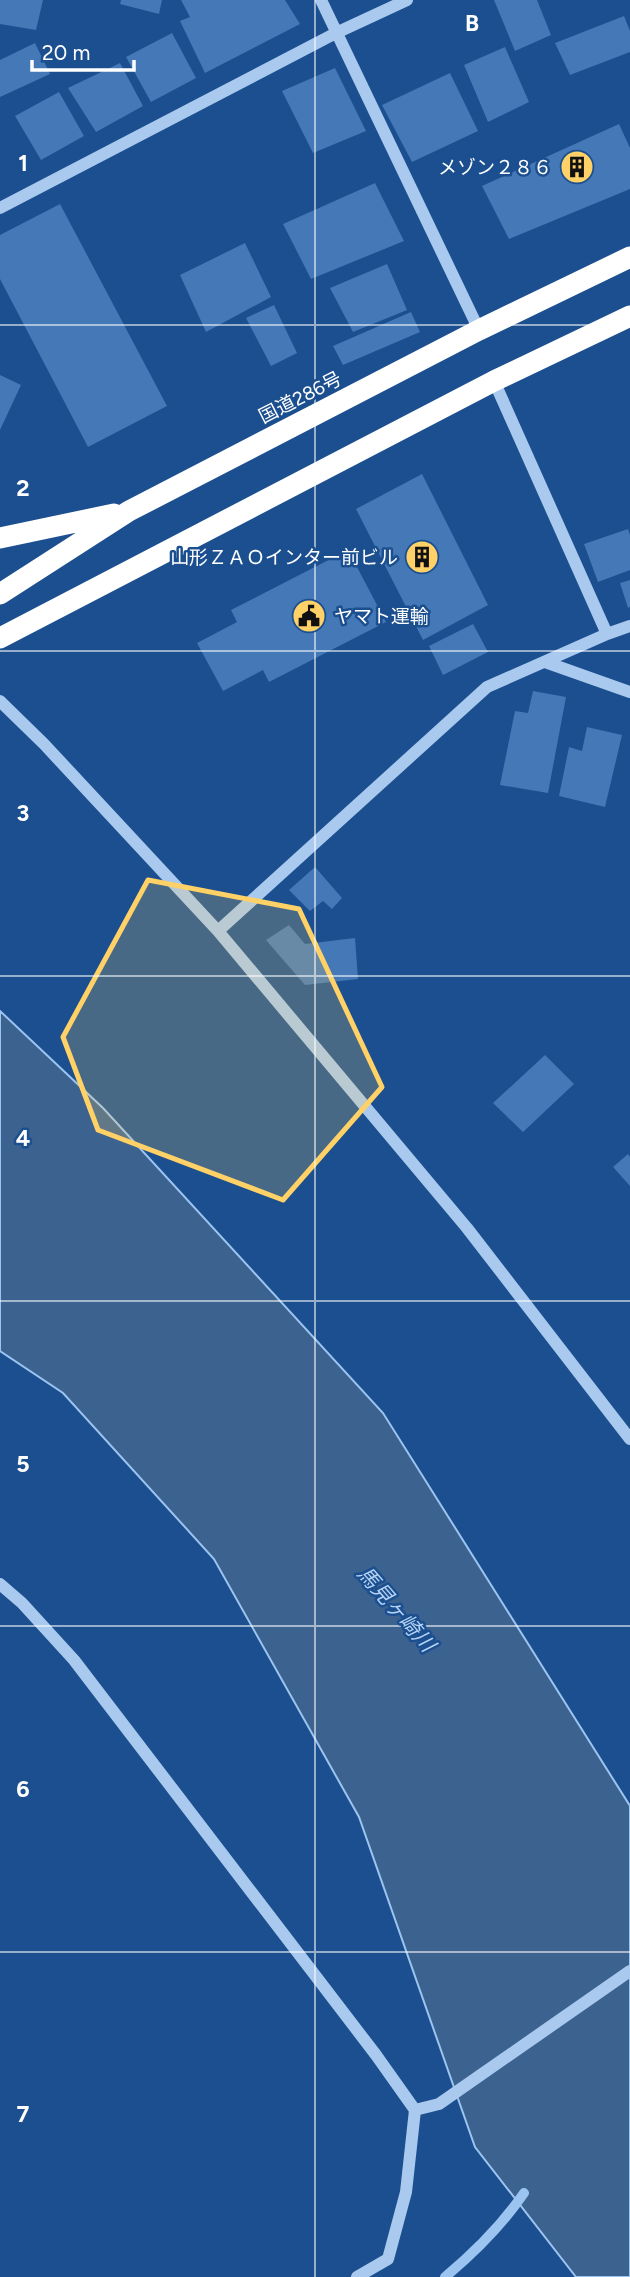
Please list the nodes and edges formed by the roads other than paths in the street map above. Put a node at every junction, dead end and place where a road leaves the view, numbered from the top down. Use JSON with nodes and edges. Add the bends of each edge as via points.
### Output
{"nodes":[{"id":1,"x":321,"y":0,"type":"edge"},
{"id":2,"x":407,"y":0,"type":"edge"},
{"id":3,"x":337,"y":33,"type":"junction"},
{"id":4,"x":0,"y":208,"type":"edge"},
{"id":5,"x":630,"y":257,"type":"edge"},
{"id":6,"x":630,"y":316,"type":"edge"},
{"id":7,"x":479,"y":330,"type":"junction"},
{"id":8,"x":494,"y":381,"type":"junction"},
{"id":9,"x":129,"y":511,"type":"junction"},
{"id":10,"x":0,"y":538,"type":"edge"},
{"id":11,"x":0,"y":594,"type":"edge"},
{"id":12,"x":630,"y":626,"type":"edge"},
{"id":13,"x":607,"y":634,"type":"junction"},
{"id":14,"x":0,"y":638,"type":"edge"},
{"id":15,"x":545,"y":662,"type":"junction"},
{"id":16,"x":630,"y":692,"type":"edge"},
{"id":17,"x":0,"y":701,"type":"edge"},
{"id":18,"x":218,"y":931,"type":"junction"},
{"id":19,"x":630,"y":1439,"type":"edge"},
{"id":20,"x":0,"y":1584,"type":"edge"},
{"id":21,"x":630,"y":1971,"type":"edge"},
{"id":22,"x":415,"y":2110,"type":"junction"},
{"id":23,"x":357,"y":2277,"type":"edge"}],
"edges":[{"from":1,"to":3,"type":"street"},
{"from":2,"to":3,"type":"street"},
{"from":3,"to":4,"type":"street"},
{"from":3,"to":7,"type":"street"},
{"from":5,"to":7,"type":"highway","name":"国道286号"},
{"from":6,"to":8,"type":"highway"},
{"from":7,"to":9,"type":"highway","name":"国道286号"},
{"from":8,"to":13,"type":"street"},
{"from":8,"to":14,"type":"highway"},
{"from":9,"to":10,"type":"highway"},
{"from":9,"to":11,"type":"highway","name":"国道286号"},
{"from":12,"to":13,"type":"street"},
{"from":13,"to":15,"type":"street"},
{"from":15,"to":16,"type":"street"},
{"from":15,"to":18,"type":"street","via":[[487,687]]},
{"from":17,"to":18,"type":"street"},
{"from":18,"to":19,"type":"street","via":[[467,1228]]},
{"from":20,"to":22,"type":"street","via":[[74,1660]]},
{"from":21,"to":22,"type":"street","via":[[439,2104]]},
{"from":22,"to":23,"type":"street","via":[[406,2192],[388,2259]]}]}
